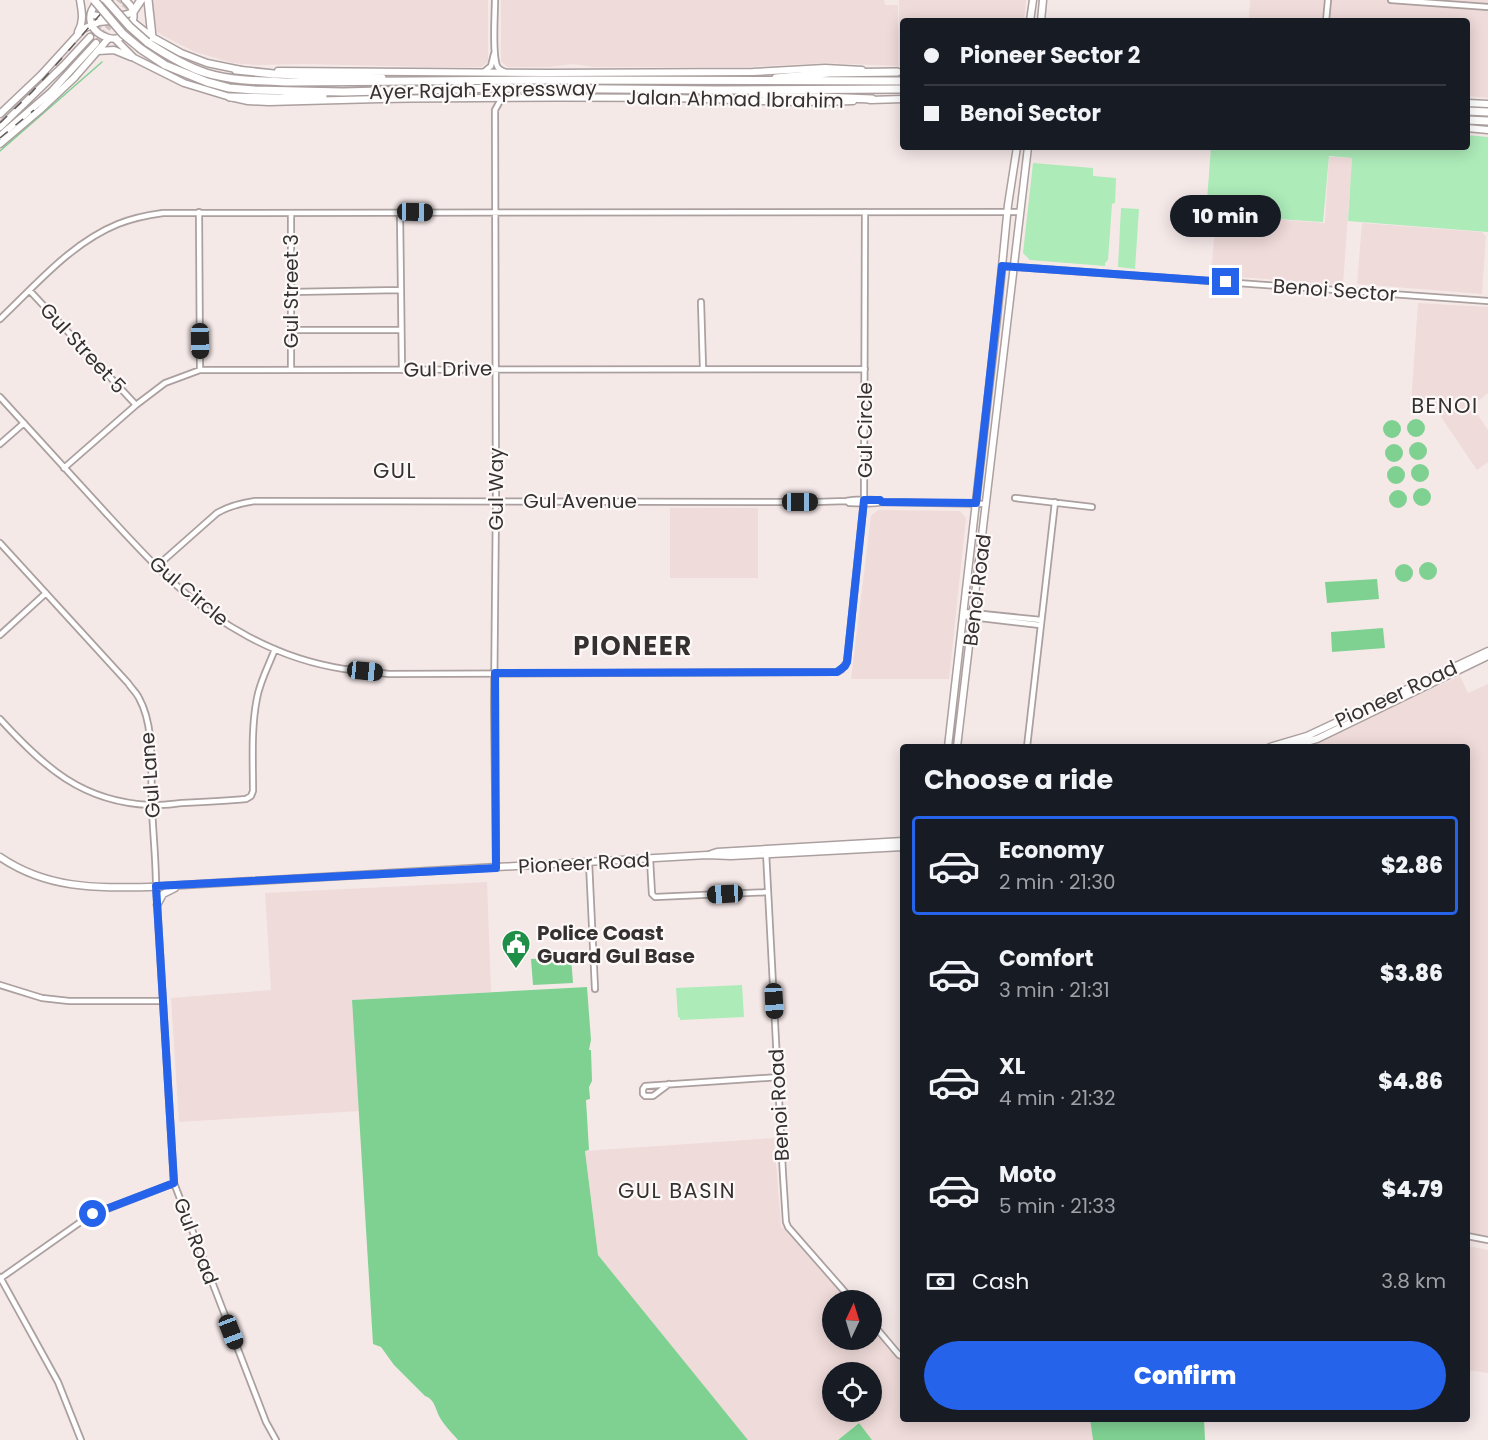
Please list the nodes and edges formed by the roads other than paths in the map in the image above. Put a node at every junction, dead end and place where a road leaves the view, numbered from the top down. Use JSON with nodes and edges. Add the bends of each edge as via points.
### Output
{"nodes":[{"id":1,"x":81,"y":0,"type":"edge"},
{"id":2,"x":94,"y":0,"type":"edge"},
{"id":3,"x":100,"y":0,"type":"edge"},
{"id":4,"x":106,"y":0,"type":"edge"},
{"id":5,"x":124,"y":0,"type":"edge"},
{"id":6,"x":141,"y":0,"type":"edge"},
{"id":7,"x":148,"y":0,"type":"edge"},
{"id":8,"x":495,"y":0,"type":"edge"},
{"id":9,"x":1033,"y":0,"type":"edge"},
{"id":10,"x":1043,"y":0,"type":"edge"},
{"id":11,"x":1328,"y":0,"type":"edge"},
{"id":12,"x":1391,"y":0,"type":"edge"},
{"id":13,"x":1447,"y":2,"type":"edge"},
{"id":14,"x":1488,"y":7,"type":"edge"},
{"id":15,"x":133,"y":12,"type":"junction"},
{"id":16,"x":91,"y":14,"type":"junction"},
{"id":17,"x":1030,"y":18,"type":"edge"},
{"id":18,"x":1041,"y":18,"type":"edge"},
{"id":19,"x":1326,"y":18,"type":"edge"},
{"id":20,"x":133,"y":22,"type":"junction"},
{"id":21,"x":92,"y":24,"type":"junction"},
{"id":22,"x":90,"y":37,"type":"tunnel mouth"},
{"id":23,"x":111,"y":39,"type":"junction"},
{"id":24,"x":149,"y":39,"type":"junction"},
{"id":25,"x":96,"y":43,"type":"tunnel mouth"},
{"id":26,"x":69,"y":45,"type":"junction"},
{"id":27,"x":97,"y":52,"type":"junction"},
{"id":28,"x":495,"y":53,"type":"junction"},
{"id":29,"x":134,"y":58,"type":"junction"},
{"id":30,"x":236,"y":70,"type":"junction"},
{"id":31,"x":483,"y":72,"type":"junction"},
{"id":32,"x":900,"y":72,"type":"edge"},
{"id":33,"x":508,"y":73,"type":"junction"},
{"id":34,"x":762,"y":80,"type":"junction"},
{"id":35,"x":441,"y":81,"type":"junction"},
{"id":36,"x":900,"y":81,"type":"edge"},
{"id":37,"x":900,"y":89,"type":"edge"},
{"id":38,"x":717,"y":90,"type":"junction"},
{"id":39,"x":343,"y":92,"type":"junction"},
{"id":40,"x":230,"y":97,"type":"junction"},
{"id":41,"x":482,"y":98,"type":"junction"},
{"id":42,"x":507,"y":98,"type":"junction"},
{"id":43,"x":872,"y":99,"type":"junction"},
{"id":44,"x":900,"y":99,"type":"edge"},
{"id":45,"x":1470,"y":102,"type":"edge"},
{"id":46,"x":1488,"y":104,"type":"edge"},
{"id":47,"x":495,"y":110,"type":"junction"},
{"id":48,"x":1470,"y":111,"type":"edge"},
{"id":49,"x":1488,"y":112,"type":"edge"},
{"id":50,"x":0,"y":114,"type":"edge"},
{"id":51,"x":1470,"y":120,"type":"edge"},
{"id":52,"x":1488,"y":121,"type":"edge"},
{"id":53,"x":0,"y":127,"type":"edge"},
{"id":54,"x":1470,"y":128,"type":"edge"},
{"id":55,"x":1488,"y":130,"type":"edge"},
{"id":56,"x":0,"y":136,"type":"edge"},
{"id":57,"x":0,"y":144,"type":"edge"},
{"id":58,"x":1017,"y":150,"type":"edge"},
{"id":59,"x":1028,"y":150,"type":"edge"},
{"id":60,"x":199,"y":212,"type":"junction"},
{"id":61,"x":400,"y":212,"type":"junction"},
{"id":62,"x":495,"y":212,"type":"junction"},
{"id":63,"x":865,"y":212,"type":"junction"},
{"id":64,"x":1008,"y":212,"type":"junction"},
{"id":65,"x":1020,"y":212,"type":"junction"},
{"id":66,"x":291,"y":213,"type":"junction"},
{"id":67,"x":1002,"y":266,"type":"junction"},
{"id":68,"x":1014,"y":267,"type":"junction"},
{"id":69,"x":400,"y":290,"type":"junction"},
{"id":70,"x":30,"y":291,"type":"junction"},
{"id":71,"x":291,"y":292,"type":"junction"},
{"id":72,"x":1488,"y":301,"type":"edge"},
{"id":73,"x":701,"y":302,"type":"dead end"},
{"id":74,"x":0,"y":319,"type":"edge"},
{"id":75,"x":291,"y":330,"type":"junction"},
{"id":76,"x":401,"y":330,"type":"junction"},
{"id":77,"x":703,"y":368,"type":"junction"},
{"id":78,"x":495,"y":369,"type":"junction"},
{"id":79,"x":865,"y":369,"type":"junction"},
{"id":80,"x":200,"y":370,"type":"junction"},
{"id":81,"x":291,"y":370,"type":"junction"},
{"id":82,"x":402,"y":370,"type":"junction"},
{"id":83,"x":0,"y":397,"type":"edge"},
{"id":84,"x":136,"y":405,"type":"junction"},
{"id":85,"x":24,"y":423,"type":"junction"},
{"id":86,"x":0,"y":444,"type":"edge"},
{"id":87,"x":64,"y":468,"type":"junction"},
{"id":88,"x":1015,"y":498,"type":"dead end"},
{"id":89,"x":496,"y":501,"type":"junction"},
{"id":90,"x":864,"y":502,"type":"junction"},
{"id":91,"x":1055,"y":502,"type":"junction"},
{"id":92,"x":976,"y":503,"type":"junction"},
{"id":93,"x":986,"y":504,"type":"junction"},
{"id":94,"x":1092,"y":507,"type":"dead end"},
{"id":95,"x":0,"y":543,"type":"edge"},
{"id":96,"x":156,"y":567,"type":"junction"},
{"id":97,"x":46,"y":593,"type":"junction"},
{"id":98,"x":963,"y":614,"type":"junction"},
{"id":99,"x":974,"y":615,"type":"junction"},
{"id":100,"x":1040,"y":623,"type":"junction"},
{"id":101,"x":0,"y":635,"type":"edge"},
{"id":102,"x":275,"y":649,"type":"junction"},
{"id":103,"x":1488,"y":651,"type":"edge"},
{"id":104,"x":1488,"y":656,"type":"edge"},
{"id":105,"x":495,"y":673,"type":"junction"},
{"id":106,"x":0,"y":719,"type":"edge"},
{"id":107,"x":948,"y":744,"type":"edge"},
{"id":108,"x":957,"y":744,"type":"edge"},
{"id":109,"x":1027,"y":744,"type":"edge"},
{"id":110,"x":1280,"y":744,"type":"edge"},
{"id":111,"x":1299,"y":744,"type":"edge"},
{"id":112,"x":152,"y":805,"type":"junction"},
{"id":113,"x":900,"y":842,"type":"edge"},
{"id":114,"x":900,"y":847,"type":"edge"},
{"id":115,"x":766,"y":852,"type":"junction"},
{"id":116,"x":0,"y":857,"type":"edge"},
{"id":117,"x":650,"y":859,"type":"junction"},
{"id":118,"x":589,"y":862,"type":"junction"},
{"id":119,"x":496,"y":868,"type":"junction"},
{"id":120,"x":184,"y":885,"type":"junction"},
{"id":121,"x":156,"y":886,"type":"junction"},
{"id":122,"x":768,"y":892,"type":"junction"},
{"id":123,"x":157,"y":905,"type":"junction"},
{"id":124,"x":0,"y":985,"type":"edge"},
{"id":125,"x":595,"y":989,"type":"dead end"},
{"id":126,"x":163,"y":1001,"type":"junction"},
{"id":127,"x":778,"y":1077,"type":"junction"},
{"id":128,"x":669,"y":1084,"type":"junction"},
{"id":129,"x":174,"y":1183,"type":"junction"},
{"id":130,"x":1470,"y":1237,"type":"edge"},
{"id":131,"x":1488,"y":1240,"type":"edge"},
{"id":132,"x":0,"y":1278,"type":"edge"},
{"id":133,"x":843,"y":1290,"type":"edge"},
{"id":134,"x":882,"y":1334,"type":"edge"},
{"id":135,"x":900,"y":1355,"type":"edge"},
{"id":136,"x":274,"y":1438,"type":"edge"},
{"id":137,"x":81,"y":1440,"type":"edge"},
{"id":138,"x":268,"y":1440,"type":"edge"}],
"edges":[{"from":1,"to":16,"type":"main road"},
{"from":1,"to":26,"type":"main road","via":[[81,26]]},
{"from":2,"to":39,"type":"highway","name":"Ayer Rajah Expressway","bridge":true,"via":[[123,34],[147,54],[207,82],[254,90]]},
{"from":3,"to":16,"type":"main road"},
{"from":4,"to":24,"type":"highway","name":"Ayer Rajah Expressway","bridge":true,"via":[[130,27]]},
{"from":5,"to":15,"type":"main road"},
{"from":6,"to":15,"type":"highway"},
{"from":7,"to":24,"type":"highway"},
{"from":8,"to":28,"type":"street"},
{"from":9,"to":17,"type":"main road"},
{"from":10,"to":18,"type":"main road"},
{"from":11,"to":19,"type":"street"},
{"from":12,"to":13,"type":"street"},
{"from":13,"to":14,"type":"street"},
{"from":15,"to":16,"type":"main road","via":[[98,17]]},
{"from":15,"to":20,"type":"main road"},
{"from":16,"to":21,"type":"main road"},
{"from":20,"to":21,"type":"main road"},
{"from":20,"to":23,"type":"main road","via":[[126,34]]},
{"from":20,"to":24,"type":"main road","name":"Jalan Ahmad Ibrahim"},
{"from":21,"to":23,"type":"main road","name":"Jalan Ahmad Ibrahim","via":[[100,35]]},
{"from":21,"to":26,"type":"main road"},
{"from":22,"to":53,"type":"main road"},
{"from":23,"to":27,"type":"main road"},
{"from":23,"to":29,"type":"main road","name":"Jalan Ahmad Ibrahim"},
{"from":24,"to":29,"type":"main road","via":[[135,40]]},
{"from":24,"to":30,"type":"main road","name":"Jalan Ahmad Ibrahim","via":[[199,61]]},
{"from":24,"to":35,"type":"highway","name":"Ayer Rajah Expressway","via":[[176,60],[223,77],[290,82]]},
{"from":25,"to":56,"type":"main road","via":[[51,92]]},
{"from":26,"to":50,"type":"main road"},
{"from":27,"to":29,"type":"main road","via":[[114,50]]},
{"from":27,"to":57,"type":"main road","via":[[75,78]]},
{"from":28,"to":31,"type":"street","via":[[491,66]]},
{"from":28,"to":33,"type":"street","via":[[499,69]]},
{"from":29,"to":40,"type":"main road","name":"Jalan Ahmad Ibrahim","via":[[184,83]]},
{"from":30,"to":31,"type":"main road","name":"Jalan Ahmad Ibrahim"},
{"from":30,"to":35,"type":"highway"},
{"from":31,"to":33,"type":"main road","name":"Jalan Ahmad Ibrahim"},
{"from":32,"to":33,"type":"main road","name":"Jalan Ahmad Ibrahim","via":[[825,68]]},
{"from":32,"to":34,"type":"highway","via":[[829,73]]},
{"from":34,"to":35,"type":"highway","name":"Ayer Rajah Expressway"},
{"from":34,"to":36,"type":"highway","name":"Ayer Rajah Expressway"},
{"from":37,"to":38,"type":"highway","name":"Ayer Rajah Expressway"},
{"from":38,"to":39,"type":"highway","name":"Ayer Rajah Expressway","via":[[496,88]]},
{"from":38,"to":43,"type":"highway"},
{"from":39,"to":40,"type":"highway","via":[[326,96]]},
{"from":40,"to":41,"type":"main road","name":"Jalan Ahmad Ibrahim","via":[[269,102]]},
{"from":41,"to":42,"type":"main road","name":"Jalan Ahmad Ibrahim"},
{"from":41,"to":47,"type":"street"},
{"from":42,"to":43,"type":"main road","name":"Jalan Ahmad Ibrahim","via":[[815,102]]},
{"from":42,"to":47,"type":"street"},
{"from":43,"to":44,"type":"main road","name":"Jalan Ahmad Ibrahim"},
{"from":45,"to":46,"type":"main road"},
{"from":47,"to":62,"type":"street","name":"Gul Way"},
{"from":48,"to":49,"type":"highway"},
{"from":51,"to":52,"type":"highway"},
{"from":54,"to":55,"type":"main road"},
{"from":58,"to":64,"type":"main road","name":"Benoi Road"},
{"from":59,"to":65,"type":"main road","name":"Benoi Road"},
{"from":60,"to":66,"type":"street"},
{"from":60,"to":70,"type":"street","via":[[163,213],[125,221],[78,246]]},
{"from":60,"to":80,"type":"street"},
{"from":61,"to":62,"type":"street"},
{"from":61,"to":66,"type":"street"},
{"from":61,"to":69,"type":"street"},
{"from":62,"to":63,"type":"street"},
{"from":62,"to":78,"type":"street","name":"Gul Way"},
{"from":63,"to":64,"type":"street"},
{"from":63,"to":79,"type":"street","name":"Gul Circle"},
{"from":64,"to":65,"type":"street"},
{"from":64,"to":67,"type":"main road","name":"Benoi Road"},
{"from":65,"to":68,"type":"main road","name":"Benoi Road"},
{"from":66,"to":71,"type":"street","name":"Gul Street 3"},
{"from":67,"to":68,"type":"street","name":"Benoi Sector"},
{"from":67,"to":92,"type":"main road","name":"Benoi Road"},
{"from":68,"to":72,"type":"street","name":"Benoi Sector"},
{"from":68,"to":93,"type":"main road","name":"Benoi Road"},
{"from":69,"to":71,"type":"street"},
{"from":69,"to":76,"type":"street"},
{"from":70,"to":74,"type":"street"},
{"from":70,"to":84,"type":"street","name":"Gul Street 5"},
{"from":71,"to":75,"type":"street","name":"Gul Street 3"},
{"from":73,"to":77,"type":"street"},
{"from":75,"to":76,"type":"street"},
{"from":75,"to":81,"type":"street","name":"Gul Street 3"},
{"from":76,"to":82,"type":"street"},
{"from":77,"to":78,"type":"street","name":"Gul Drive"},
{"from":77,"to":79,"type":"street","name":"Gul Drive"},
{"from":78,"to":82,"type":"street","name":"Gul Drive"},
{"from":78,"to":89,"type":"street","name":"Gul Way"},
{"from":79,"to":90,"type":"street","name":"Gul Circle"},
{"from":80,"to":81,"type":"street","name":"Gul Drive"},
{"from":80,"to":84,"type":"street","name":"Gul Drive","via":[[165,383]]},
{"from":81,"to":82,"type":"street","name":"Gul Drive"},
{"from":83,"to":85,"type":"street","name":"Gul Circle"},
{"from":84,"to":87,"type":"street","name":"Gul Drive"},
{"from":85,"to":86,"type":"street"},
{"from":85,"to":87,"type":"street","name":"Gul Circle"},
{"from":87,"to":96,"type":"street","name":"Gul Circle"},
{"from":88,"to":91,"type":"street"},
{"from":89,"to":90,"type":"street","name":"Gul Avenue"},
{"from":89,"to":96,"type":"street","name":"Gul Avenue","via":[[240,503],[217,513]]},
{"from":89,"to":105,"type":"street","name":"Gul Way"},
{"from":90,"to":92,"type":"street","name":"Gul Avenue"},
{"from":90,"to":105,"type":"street","name":"Gul Circle","via":[[847,662],[837,672]]},
{"from":91,"to":94,"type":"street"},
{"from":91,"to":100,"type":"street"},
{"from":92,"to":93,"type":"street","name":"Gul Avenue"},
{"from":92,"to":98,"type":"main road","name":"Benoi Road"},
{"from":93,"to":99,"type":"main road","name":"Benoi Road"},
{"from":95,"to":97,"type":"street","name":"Gul Lane"},
{"from":96,"to":102,"type":"street","name":"Gul Circle","via":[[215,617]]},
{"from":97,"to":101,"type":"street"},
{"from":97,"to":112,"type":"street","name":"Gul Lane","via":[[139,696],[151,748]]},
{"from":98,"to":99,"type":"street"},
{"from":98,"to":107,"type":"main road","name":"Benoi Road"},
{"from":99,"to":100,"type":"street"},
{"from":99,"to":108,"type":"main road","name":"Benoi Road"},
{"from":100,"to":109,"type":"street"},
{"from":102,"to":105,"type":"street","name":"Gul Circle","via":[[341,669],[389,674]]},
{"from":102,"to":112,"type":"street","via":[[257,698],[251,796]]},
{"from":103,"to":110,"type":"main road","name":"Pioneer Road","via":[[1307,736]]},
{"from":104,"to":111,"type":"main road","name":"Pioneer Road","via":[[1317,739]]},
{"from":105,"to":119,"type":"street","name":"Gul Way"},
{"from":106,"to":112,"type":"street","via":[[42,762],[74,784],[117,802]]},
{"from":112,"to":121,"type":"street","name":"Gul Lane"},
{"from":113,"to":115,"type":"main road","name":"Pioneer Road"},
{"from":114,"to":115,"type":"main road","name":"Pioneer Road"},
{"from":115,"to":117,"type":"main road","name":"Pioneer Road"},
{"from":115,"to":122,"type":"street","name":"Benoi Road"},
{"from":116,"to":121,"type":"main road","name":"Pioneer Road","via":[[47,880],[76,886]]},
{"from":117,"to":118,"type":"main road","name":"Pioneer Road"},
{"from":117,"to":122,"type":"street","via":[[654,897]]},
{"from":118,"to":119,"type":"main road","name":"Pioneer Road"},
{"from":118,"to":125,"type":"street"},
{"from":119,"to":120,"type":"main road","name":"Pioneer Road"},
{"from":120,"to":121,"type":"main road","name":"Pioneer Road"},
{"from":120,"to":123,"type":"main road","via":[[167,891]]},
{"from":121,"to":123,"type":"street","name":"Gul Road"},
{"from":122,"to":127,"type":"street","name":"Benoi Road"},
{"from":123,"to":126,"type":"street","name":"Gul Road"},
{"from":124,"to":126,"type":"street","via":[[42,998],[69,1001]]},
{"from":126,"to":129,"type":"street","name":"Gul Road"},
{"from":127,"to":128,"type":"street"},
{"from":127,"to":133,"type":"street","name":"Benoi Road","via":[[787,1224]]},
{"from":128,"to":128,"type":"street","via":[[653,1096],[643,1094],[645,1086]]},
{"from":129,"to":132,"type":"street","via":[[89,1216]]},
{"from":129,"to":136,"type":"street","name":"Gul Road"},
{"from":130,"to":131,"type":"street"},
{"from":132,"to":137,"type":"street","via":[[58,1382]]},
{"from":134,"to":135,"type":"street"},
{"from":136,"to":138,"type":"street"}]}
